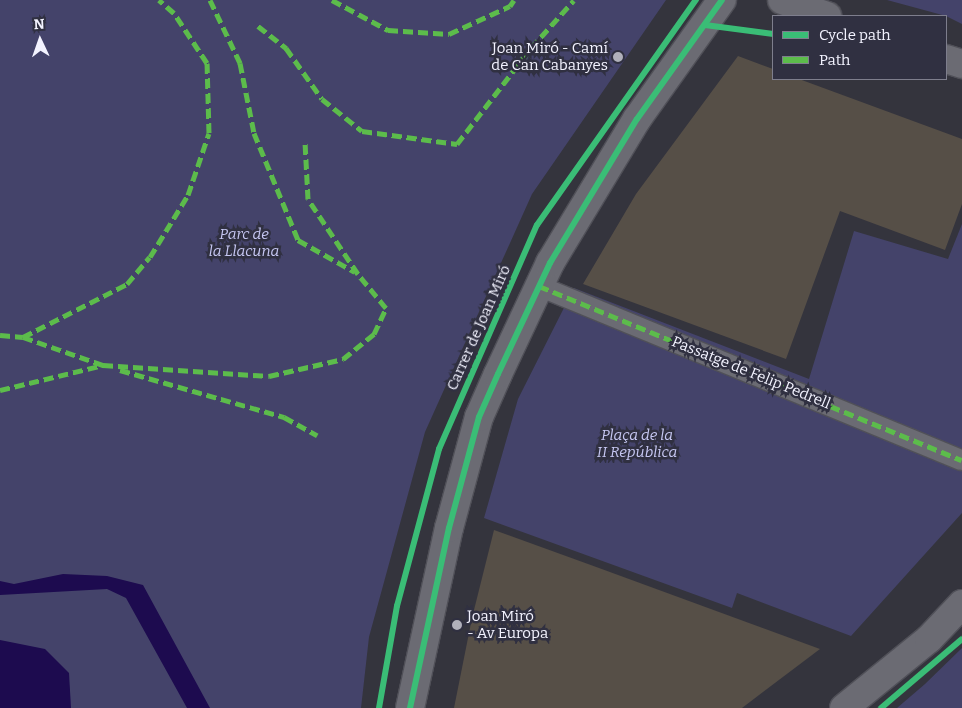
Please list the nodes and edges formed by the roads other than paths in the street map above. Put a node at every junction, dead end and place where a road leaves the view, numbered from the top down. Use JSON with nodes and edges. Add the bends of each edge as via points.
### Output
{"nodes":[{"id":1,"x":722,"y":0,"type":"edge"},
{"id":2,"x":782,"y":0,"type":"edge"},
{"id":3,"x":824,"y":15,"type":"edge"},
{"id":4,"x":947,"y":59,"type":"edge"},
{"id":5,"x":962,"y":64,"type":"edge"},
{"id":6,"x":539,"y":286,"type":"junction"},
{"id":7,"x":962,"y":460,"type":"edge"},
{"id":8,"x":962,"y":604,"type":"edge"},
{"id":9,"x":410,"y":708,"type":"edge"},
{"id":10,"x":844,"y":708,"type":"edge"}],
"edges":[{"from":1,"to":6,"type":"street","via":[[638,119]]},
{"from":2,"to":3,"type":"street"},
{"from":4,"to":5,"type":"street"},
{"from":6,"to":7,"type":"street","name":"Passatge de Felip Pedrell"},
{"from":6,"to":9,"type":"street","via":[[479,417],[448,528]]},
{"from":8,"to":10,"type":"street","via":[[929,639]]}]}
